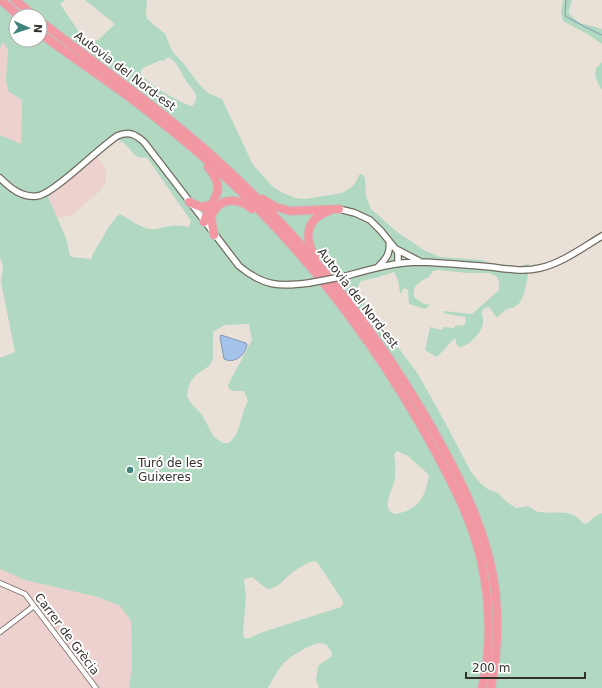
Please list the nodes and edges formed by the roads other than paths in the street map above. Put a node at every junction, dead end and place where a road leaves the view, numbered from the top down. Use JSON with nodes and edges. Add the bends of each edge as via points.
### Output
{"nodes":[{"id":1,"x":1,"y":0,"type":"edge"},
{"id":2,"x":15,"y":0,"type":"edge"},
{"id":3,"x":10,"y":8,"type":"edge"},
{"id":4,"x":24,"y":8,"type":"edge"},
{"id":5,"x":48,"y":27,"type":"edge"},
{"id":6,"x":48,"y":39,"type":"edge"},
{"id":7,"x":202,"y":156,"type":"junction"},
{"id":8,"x":0,"y":178,"type":"edge"},
{"id":9,"x":251,"y":192,"type":"junction"},
{"id":10,"x":189,"y":202,"type":"junction"},
{"id":11,"x":211,"y":205,"type":"junction"},
{"id":12,"x":339,"y":210,"type":"junction"},
{"id":13,"x":208,"y":220,"type":"junction"},
{"id":14,"x":270,"y":222,"type":"junction"},
{"id":15,"x":214,"y":235,"type":"joint"},
{"id":16,"x":602,"y":236,"type":"edge"},
{"id":17,"x":389,"y":241,"type":"junction"},
{"id":18,"x":390,"y":247,"type":"junction"},
{"id":19,"x":396,"y":249,"type":"junction"},
{"id":20,"x":421,"y":262,"type":"junction"},
{"id":21,"x":398,"y":263,"type":"junction"},
{"id":22,"x":377,"y":267,"type":"junction"},
{"id":23,"x":322,"y":269,"type":"junction"},
{"id":24,"x":0,"y":583,"type":"edge"},
{"id":25,"x":34,"y":606,"type":"junction"},
{"id":26,"x":0,"y":632,"type":"edge"},
{"id":27,"x":96,"y":688,"type":"edge"},
{"id":28,"x":482,"y":688,"type":"edge"},
{"id":29,"x":491,"y":688,"type":"edge"}],
"edges":[{"from":1,"to":3,"type":"highway"},
{"from":2,"to":4,"type":"highway"},
{"from":5,"to":9,"type":"highway","name":"Autovia del Nord-est","via":[[176,124]]},
{"from":6,"to":7,"type":"highway","name":"Autovia del Nord-est","via":[[147,111]]},
{"from":7,"to":11,"type":"highway","via":[[217,182],[217,197]]},
{"from":7,"to":14,"type":"highway","name":"Autovia del Nord-est"},
{"from":8,"to":10,"type":"street","via":[[10,189],[22,195],[44,194],[73,174],[110,141],[125,133],[137,136],[144,142]]},
{"from":9,"to":12,"type":"highway","via":[[271,205],[285,210]]},
{"from":9,"to":23,"type":"highway","name":"Autovia del Nord-est"},
{"from":10,"to":11,"type":"highway","via":[[201,207]]},
{"from":10,"to":13,"type":"street"},
{"from":11,"to":13,"type":"highway","via":[[207,213]]},
{"from":12,"to":17,"type":"street","via":[[366,217]]},
{"from":12,"to":23,"type":"highway","via":[[320,215],[309,229],[310,246]]},
{"from":13,"to":14,"type":"highway","via":[[215,209],[230,200],[248,206]]},
{"from":13,"to":15,"type":"highway"},
{"from":14,"to":28,"type":"highway","name":"Autovia del Nord-est","via":[[340,304],[370,345],[411,408],[459,498],[481,559],[487,596],[489,634]]},
{"from":15,"to":22,"type":"street","bridge":true,"via":[[247,273],[272,284],[287,286],[309,283]]},
{"from":16,"to":20,"type":"street","via":[[562,260],[525,270]]},
{"from":17,"to":18,"type":"street"},
{"from":17,"to":19,"type":"street"},
{"from":18,"to":21,"type":"street"},
{"from":18,"to":22,"type":"street","via":[[385,260]]},
{"from":19,"to":20,"type":"street"},
{"from":19,"to":21,"type":"street","via":[[399,254]]},
{"from":20,"to":21,"type":"street"},
{"from":21,"to":22,"type":"street"},
{"from":23,"to":29,"type":"highway","name":"Autovia del Nord-est","via":[[381,346],[414,396],[471,505],[486,548],[495,594],[497,642]]},
{"from":24,"to":25,"type":"street","name":"Carrer de Grècia","via":[[25,594]]},
{"from":25,"to":26,"type":"street"},
{"from":25,"to":27,"type":"street","name":"Carrer de Grècia"}]}
